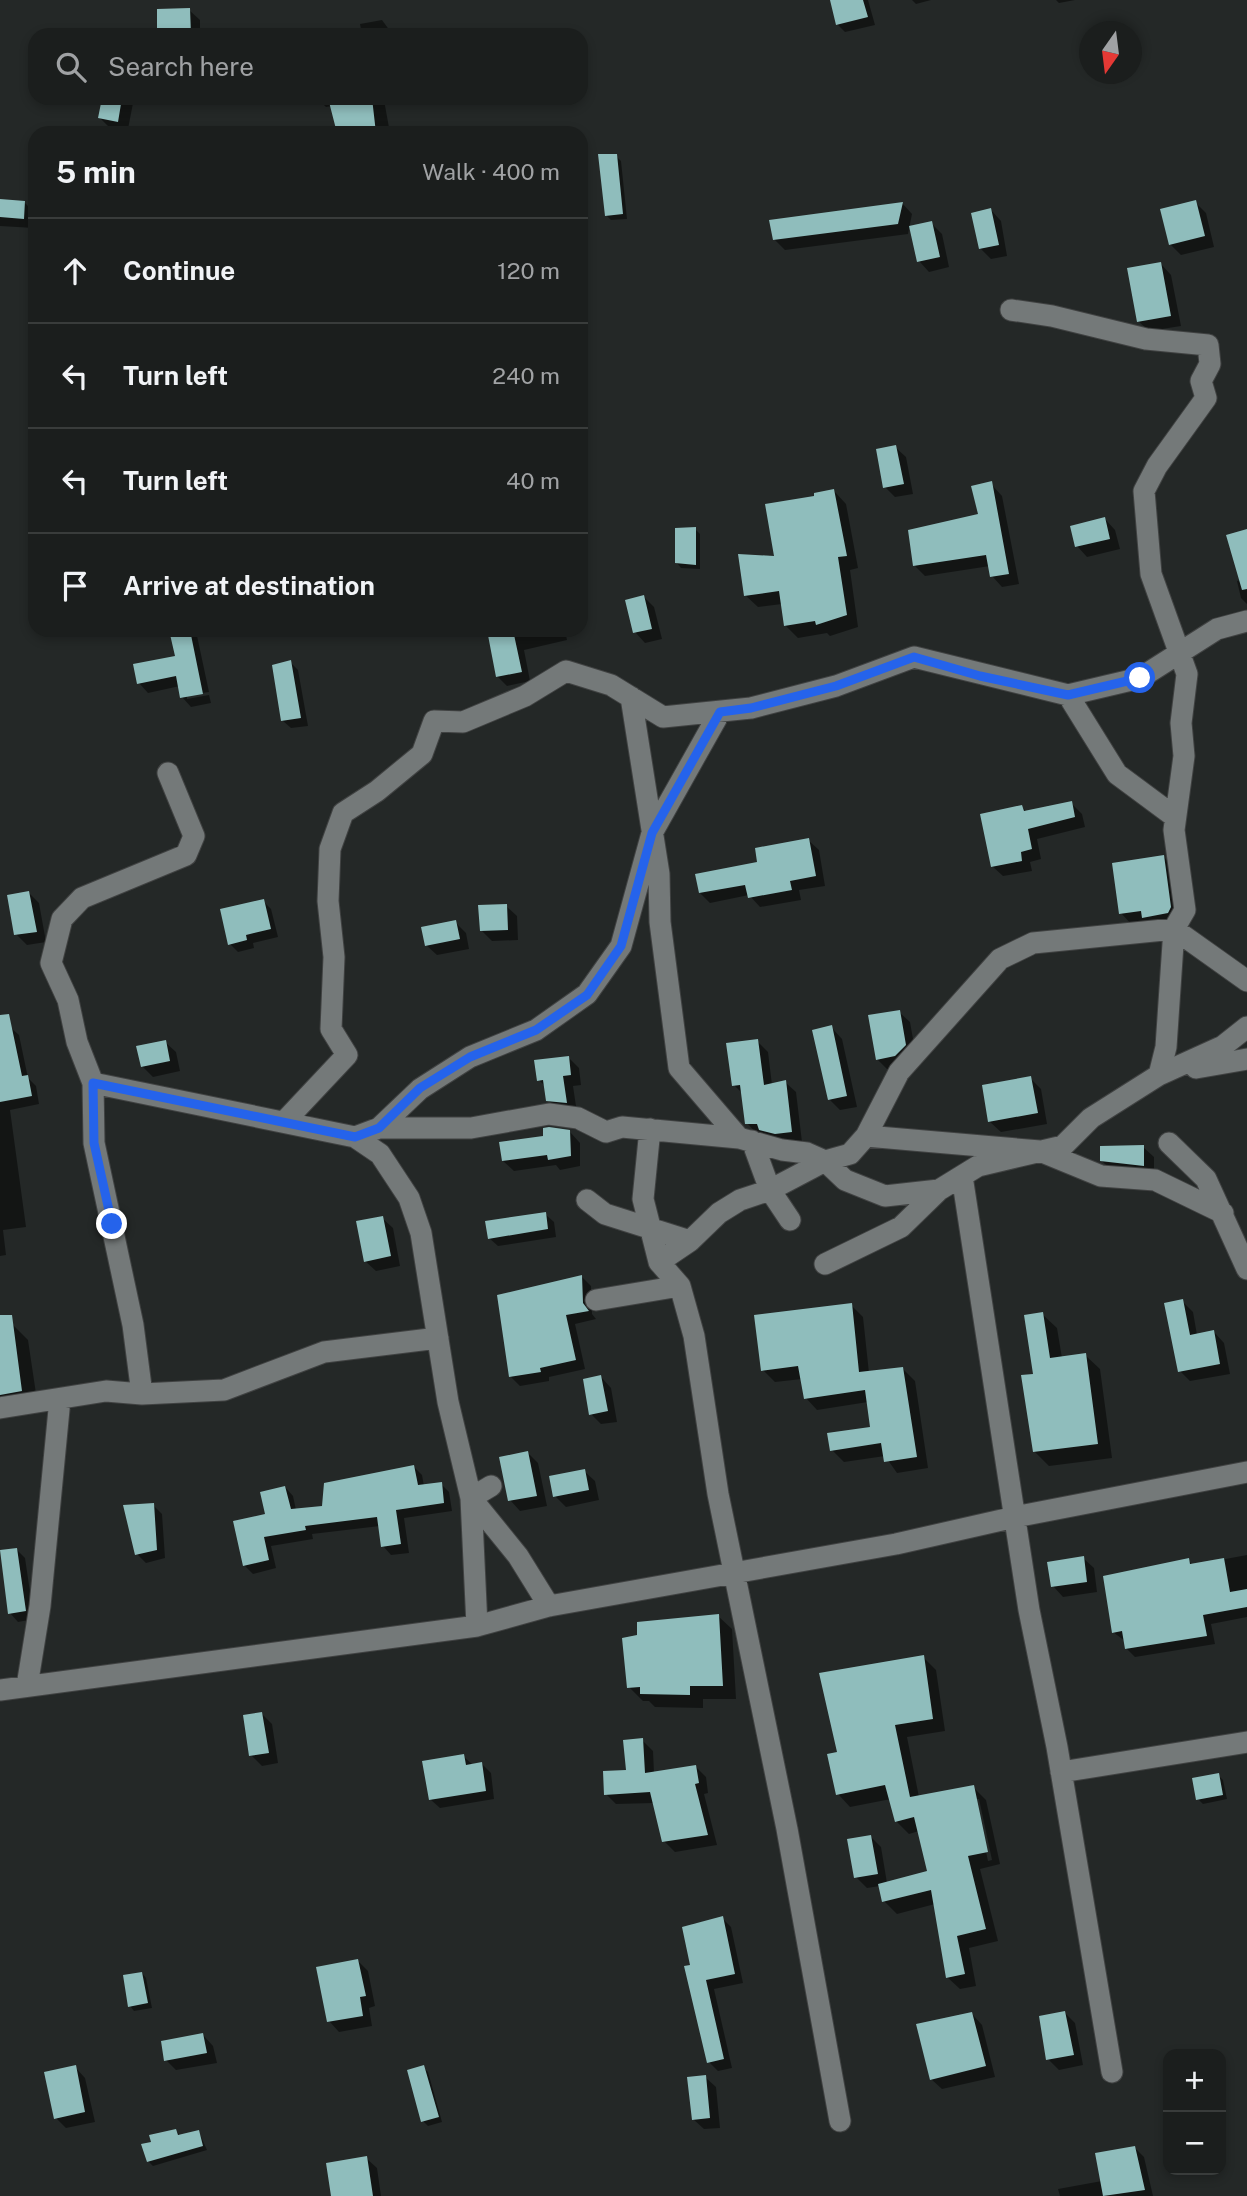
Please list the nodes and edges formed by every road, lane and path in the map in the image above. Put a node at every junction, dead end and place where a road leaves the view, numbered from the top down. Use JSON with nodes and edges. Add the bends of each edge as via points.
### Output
{"nodes":[{"id":1,"x":1011,"y":310,"type":"dead end"},
{"id":2,"x":1247,"y":621,"type":"edge"},
{"id":3,"x":1177,"y":653,"type":"junction"},
{"id":4,"x":1068,"y":695,"type":"junction"},
{"id":5,"x":631,"y":697,"type":"junction"},
{"id":6,"x":720,"y":712,"type":"junction"},
{"id":7,"x":168,"y":773,"type":"dead end"},
{"id":8,"x":1175,"y":817,"type":"junction"},
{"id":9,"x":652,"y":833,"type":"junction"},
{"id":10,"x":1174,"y":929,"type":"junction"},
{"id":11,"x":1247,"y":981,"type":"edge"},
{"id":12,"x":1247,"y":1027,"type":"edge"},
{"id":13,"x":1247,"y":1059,"type":"edge"},
{"id":14,"x":1159,"y":1075,"type":"junction"},
{"id":15,"x":93,"y":1083,"type":"junction"},
{"id":16,"x":284,"y":1122,"type":"junction"},
{"id":17,"x":379,"y":1128,"type":"junction"},
{"id":18,"x":650,"y":1129,"type":"junction"},
{"id":19,"x":866,"y":1136,"type":"junction"},
{"id":20,"x":355,"y":1137,"type":"junction"},
{"id":21,"x":745,"y":1140,"type":"junction"},
{"id":22,"x":1169,"y":1143,"type":"dead end"},
{"id":23,"x":1040,"y":1150,"type":"junction"},
{"id":24,"x":825,"y":1161,"type":"junction"},
{"id":25,"x":962,"y":1176,"type":"junction"},
{"id":26,"x":770,"y":1190,"type":"junction"},
{"id":27,"x":939,"y":1190,"type":"junction"},
{"id":28,"x":885,"y":1196,"type":"junction"},
{"id":29,"x":587,"y":1200,"type":"dead end"},
{"id":30,"x":1223,"y":1213,"type":"junction"},
{"id":31,"x":790,"y":1220,"type":"dead end"},
{"id":32,"x":898,"y":1229,"type":"junction"},
{"id":33,"x":651,"y":1231,"type":"junction"},
{"id":34,"x":690,"y":1241,"type":"junction"},
{"id":35,"x":659,"y":1262,"type":"junction"},
{"id":36,"x":825,"y":1264,"type":"dead end"},
{"id":37,"x":1247,"y":1269,"type":"edge"},
{"id":38,"x":680,"y":1286,"type":"junction"},
{"id":39,"x":596,"y":1300,"type":"dead end"},
{"id":40,"x":438,"y":1338,"type":"junction"},
{"id":41,"x":142,"y":1394,"type":"junction"},
{"id":42,"x":60,"y":1399,"type":"junction"},
{"id":43,"x":0,"y":1408,"type":"edge"},
{"id":44,"x":1247,"y":1472,"type":"edge"},
{"id":45,"x":491,"y":1486,"type":"dead end"},
{"id":46,"x":471,"y":1498,"type":"junction"},
{"id":47,"x":1015,"y":1517,"type":"junction"},
{"id":48,"x":734,"y":1574,"type":"junction"},
{"id":49,"x":550,"y":1606,"type":"junction"},
{"id":50,"x":477,"y":1626,"type":"junction"},
{"id":51,"x":27,"y":1686,"type":"junction"},
{"id":52,"x":0,"y":1690,"type":"edge"},
{"id":53,"x":1247,"y":1742,"type":"edge"},
{"id":54,"x":1061,"y":1772,"type":"junction"},
{"id":55,"x":1112,"y":2072,"type":"dead end"},
{"id":56,"x":840,"y":2121,"type":"dead end"}],
"edges":[{"from":1,"to":3,"type":"street","via":[[1146,340],[1208,345],[1210,364],[1201,381],[1206,398],[1144,491],[1151,574]]},
{"from":2,"to":3,"type":"street","via":[[1217,629]]},
{"from":3,"to":4,"type":"street","via":[[1140,678]]},
{"from":3,"to":8,"type":"street","via":[[1186,674],[1186,696]]},
{"from":4,"to":6,"type":"street","via":[[914,657],[836,686]]},
{"from":4,"to":8,"type":"street","via":[[1117,774]]},
{"from":5,"to":6,"type":"street","via":[[663,717]]},
{"from":5,"to":9,"type":"street"},
{"from":5,"to":16,"type":"street","via":[[611,685],[566,671],[525,696],[463,722],[435,721],[422,754],[343,813],[330,849],[328,901],[334,957],[331,1029],[347,1055]]},
{"from":6,"to":9,"type":"street"},
{"from":7,"to":15,"type":"street","via":[[194,836],[186,855],[82,898],[62,919],[51,963],[68,1000]]},
{"from":8,"to":10,"type":"street","via":[[1185,910]]},
{"from":9,"to":17,"type":"street","via":[[621,946],[587,995],[536,1030],[470,1057],[420,1088]]},
{"from":9,"to":21,"type":"street","via":[[679,1068]]},
{"from":10,"to":11,"type":"street"},
{"from":10,"to":14,"type":"street","via":[[1166,1047]]},
{"from":10,"to":19,"type":"street","via":[[1033,943],[1000,959],[899,1072]]},
{"from":12,"to":14,"type":"street","via":[[1223,1046]]},
{"from":13,"to":14,"type":"street"},
{"from":14,"to":23,"type":"street","via":[[1091,1118],[1063,1146]]},
{"from":15,"to":16,"type":"street"},
{"from":15,"to":41,"type":"street","via":[[94,1143],[133,1325]]},
{"from":16,"to":20,"type":"street"},
{"from":17,"to":18,"type":"street","via":[[471,1128],[549,1114],[578,1118],[606,1132]]},
{"from":17,"to":20,"type":"street"},
{"from":18,"to":21,"type":"street"},
{"from":18,"to":33,"type":"street","via":[[643,1199]]},
{"from":19,"to":23,"type":"street"},
{"from":19,"to":24,"type":"street","via":[[850,1154]]},
{"from":20,"to":40,"type":"street","via":[[380,1154],[410,1198],[421,1233]]},
{"from":21,"to":24,"type":"street"},
{"from":21,"to":26,"type":"street"},
{"from":22,"to":30,"type":"street","via":[[1206,1179]]},
{"from":23,"to":25,"type":"street","via":[[978,1166]]},
{"from":23,"to":30,"type":"street","via":[[1101,1176],[1155,1180]]},
{"from":24,"to":26,"type":"street"},
{"from":24,"to":28,"type":"street","via":[[845,1180]]},
{"from":25,"to":27,"type":"street"},
{"from":25,"to":47,"type":"street"},
{"from":26,"to":31,"type":"street"},
{"from":26,"to":34,"type":"street","via":[[719,1213]]},
{"from":27,"to":28,"type":"street"},
{"from":27,"to":32,"type":"street"},
{"from":28,"to":32,"type":"street"},
{"from":29,"to":33,"type":"street","via":[[605,1214]]},
{"from":30,"to":37,"type":"street"},
{"from":32,"to":36,"type":"street"},
{"from":33,"to":34,"type":"street"},
{"from":33,"to":35,"type":"street"},
{"from":34,"to":35,"type":"street"},
{"from":35,"to":38,"type":"street"},
{"from":38,"to":39,"type":"street"},
{"from":38,"to":48,"type":"street","via":[[694,1336]]},
{"from":40,"to":41,"type":"street","via":[[324,1352],[224,1390]]},
{"from":40,"to":46,"type":"street"},
{"from":41,"to":42,"type":"street","via":[[106,1391]]},
{"from":42,"to":43,"type":"street"},
{"from":42,"to":51,"type":"street","via":[[40,1606]]},
{"from":44,"to":47,"type":"street"},
{"from":45,"to":46,"type":"street"},
{"from":46,"to":49,"type":"street","via":[[518,1556]]},
{"from":46,"to":50,"type":"street"},
{"from":47,"to":48,"type":"street"},
{"from":47,"to":54,"type":"street"},
{"from":48,"to":49,"type":"street"},
{"from":48,"to":56,"type":"street","via":[[787,1829]]},
{"from":49,"to":50,"type":"street"},
{"from":50,"to":51,"type":"street"},
{"from":51,"to":52,"type":"street"},
{"from":53,"to":54,"type":"street"},
{"from":54,"to":55,"type":"street"}]}
